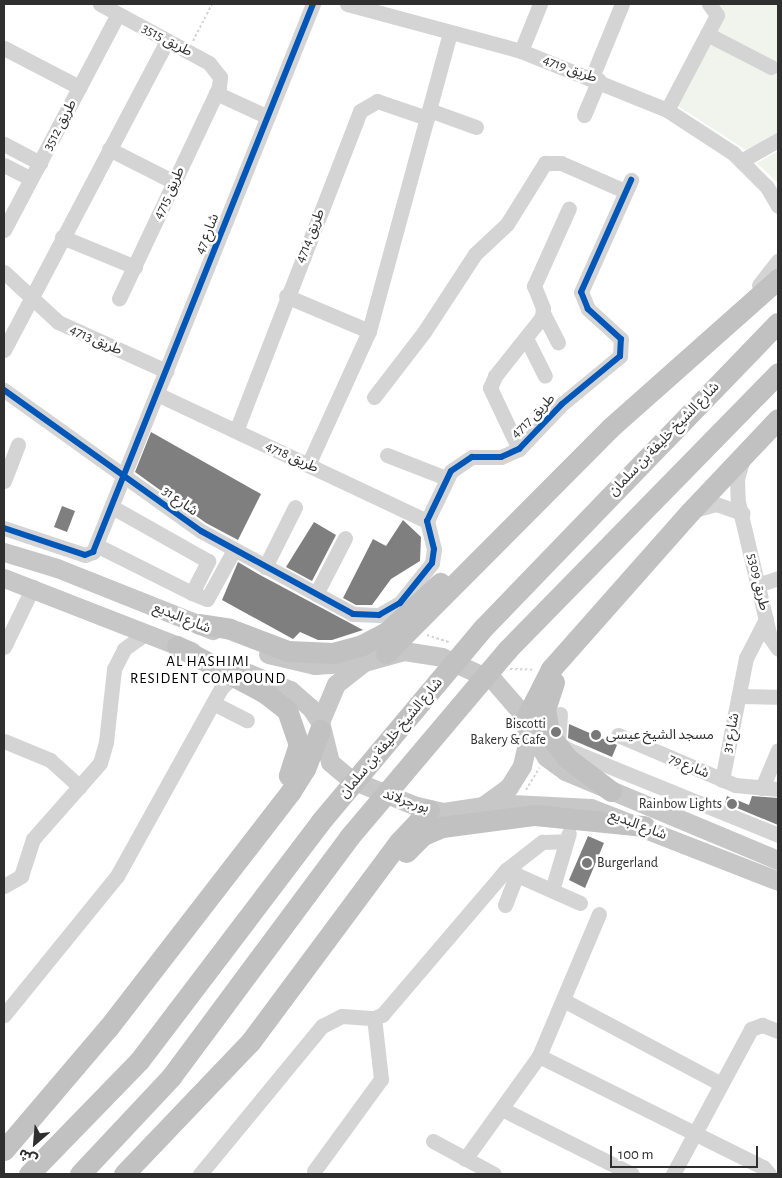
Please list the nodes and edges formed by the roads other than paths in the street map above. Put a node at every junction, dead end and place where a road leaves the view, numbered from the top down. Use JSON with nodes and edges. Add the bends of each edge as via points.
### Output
{"nodes":[{"id":1,"x":100,"y":4,"type":"edge"},
{"id":2,"x":313,"y":4,"type":"edge"},
{"id":3,"x":347,"y":4,"type":"edge"},
{"id":4,"x":540,"y":4,"type":"edge"},
{"id":5,"x":622,"y":4,"type":"edge"},
{"id":6,"x":709,"y":4,"type":"edge"},
{"id":7,"x":118,"y":14,"type":"junction"},
{"id":8,"x":450,"y":33,"type":"junction"},
{"id":9,"x":707,"y":34,"type":"junction"},
{"id":10,"x":167,"y":41,"type":"junction"},
{"id":11,"x":4,"y":48,"type":"edge"},
{"id":12,"x":521,"y":51,"type":"junction"},
{"id":13,"x":771,"y":67,"type":"dead end"},
{"id":14,"x":596,"y":78,"type":"junction"},
{"id":15,"x":79,"y":87,"type":"junction"},
{"id":16,"x":218,"y":90,"type":"junction"},
{"id":17,"x":667,"y":110,"type":"junction"},
{"id":18,"x":428,"y":114,"type":"junction"},
{"id":19,"x":584,"y":115,"type":"dead end"},
{"id":20,"x":268,"y":117,"type":"junction"},
{"id":21,"x":476,"y":128,"type":"dead end"},
{"id":22,"x":778,"y":140,"type":"edge"},
{"id":23,"x":4,"y":144,"type":"edge"},
{"id":24,"x":109,"y":150,"type":"junction"},
{"id":25,"x":741,"y":162,"type":"junction"},
{"id":26,"x":40,"y":163,"type":"junction"},
{"id":27,"x":4,"y":165,"type":"edge"},
{"id":28,"x":31,"y":179,"type":"junction"},
{"id":29,"x":174,"y":182,"type":"junction"},
{"id":30,"x":772,"y":192,"type":"edge"},
{"id":31,"x":778,"y":206,"type":"edge"},
{"id":32,"x":569,"y":208,"type":"dead end"},
{"id":33,"x":4,"y":230,"type":"edge"},
{"id":34,"x":62,"y":237,"type":"junction"},
{"id":35,"x":778,"y":261,"type":"edge"},
{"id":36,"x":135,"y":267,"type":"junction"},
{"id":37,"x":4,"y":272,"type":"edge"},
{"id":38,"x":778,"y":279,"type":"edge"},
{"id":39,"x":286,"y":296,"type":"junction"},
{"id":40,"x":32,"y":299,"type":"junction"},
{"id":41,"x":119,"y":300,"type":"dead end"},
{"id":42,"x":739,"y":312,"type":"junction"},
{"id":43,"x":543,"y":313,"type":"junction"},
{"id":44,"x":778,"y":323,"type":"edge"},
{"id":45,"x":369,"y":331,"type":"junction"},
{"id":46,"x":526,"y":338,"type":"junction"},
{"id":47,"x":558,"y":342,"type":"dead end"},
{"id":48,"x":4,"y":349,"type":"edge"},
{"id":49,"x":166,"y":371,"type":"junction"},
{"id":50,"x":778,"y":373,"type":"edge"},
{"id":51,"x":544,"y":376,"type":"dead end"},
{"id":52,"x":4,"y":390,"type":"edge"},
{"id":53,"x":157,"y":394,"type":"junction"},
{"id":54,"x":374,"y":397,"type":"dead end"},
{"id":55,"x":778,"y":419,"type":"edge"},
{"id":56,"x":236,"y":431,"type":"junction"},
{"id":57,"x":18,"y":445,"type":"dead end"},
{"id":58,"x":519,"y":449,"type":"junction"},
{"id":59,"x":387,"y":455,"type":"dead end"},
{"id":60,"x":743,"y":456,"type":"junction"},
{"id":61,"x":308,"y":465,"type":"junction"},
{"id":62,"x":124,"y":474,"type":"junction"},
{"id":63,"x":446,"y":478,"type":"junction"},
{"id":64,"x":4,"y":481,"type":"edge"},
{"id":65,"x":112,"y":507,"type":"junction"},
{"id":66,"x":295,"y":507,"type":"dead end"},
{"id":67,"x":532,"y":507,"type":"junction"},
{"id":68,"x":690,"y":512,"type":"junction"},
{"id":69,"x":742,"y":514,"type":"junction"},
{"id":70,"x":426,"y":521,"type":"junction"},
{"id":71,"x":4,"y":528,"type":"edge"},
{"id":72,"x":345,"y":538,"type":"dead end"},
{"id":73,"x":96,"y":545,"type":"junction"},
{"id":74,"x":63,"y":548,"type":"junction"},
{"id":75,"x":234,"y":550,"type":"junction"},
{"id":76,"x":4,"y":552,"type":"edge"},
{"id":77,"x":208,"y":561,"type":"junction"},
{"id":78,"x":265,"y":567,"type":"junction"},
{"id":79,"x":57,"y":568,"type":"junction"},
{"id":80,"x":224,"y":569,"type":"junction"},
{"id":81,"x":4,"y":578,"type":"edge"},
{"id":82,"x":778,"y":578,"type":"edge"},
{"id":83,"x":760,"y":584,"type":"junction"},
{"id":84,"x":33,"y":588,"type":"junction"},
{"id":85,"x":192,"y":593,"type":"junction"},
{"id":86,"x":316,"y":594,"type":"junction"},
{"id":87,"x":770,"y":611,"type":"edge"},
{"id":88,"x":117,"y":620,"type":"junction"},
{"id":89,"x":200,"y":624,"type":"junction"},
{"id":90,"x":588,"y":627,"type":"junction"},
{"id":91,"x":146,"y":633,"type":"junction"},
{"id":92,"x":177,"y":646,"type":"junction"},
{"id":93,"x":4,"y":647,"type":"edge"},
{"id":94,"x":778,"y":649,"type":"edge"},
{"id":95,"x":386,"y":653,"type":"junction"},
{"id":96,"x":119,"y":657,"type":"junction"},
{"id":97,"x":364,"y":662,"type":"junction"},
{"id":98,"x":226,"y":679,"type":"junction"},
{"id":99,"x":739,"y":696,"type":"junction"},
{"id":100,"x":778,"y":697,"type":"edge"},
{"id":101,"x":213,"y":703,"type":"junction"},
{"id":102,"x":560,"y":714,"type":"dead end"},
{"id":103,"x":247,"y":720,"type":"dead end"},
{"id":104,"x":527,"y":724,"type":"junction"},
{"id":105,"x":320,"y":726,"type":"junction"},
{"id":106,"x":618,"y":736,"type":"dead end"},
{"id":107,"x":4,"y":741,"type":"edge"},
{"id":108,"x":778,"y":750,"type":"edge"},
{"id":109,"x":722,"y":780,"type":"junction"},
{"id":110,"x":80,"y":787,"type":"junction"},
{"id":111,"x":762,"y":788,"type":"junction"},
{"id":112,"x":778,"y":789,"type":"edge"},
{"id":113,"x":611,"y":791,"type":"junction"},
{"id":114,"x":490,"y":803,"type":"junction"},
{"id":115,"x":429,"y":810,"type":"junction"},
{"id":116,"x":554,"y":815,"type":"junction"},
{"id":117,"x":581,"y":818,"type":"junction"},
{"id":118,"x":644,"y":826,"type":"junction"},
{"id":119,"x":778,"y":835,"type":"edge"},
{"id":120,"x":567,"y":838,"type":"junction"},
{"id":121,"x":249,"y":844,"type":"junction"},
{"id":122,"x":778,"y":860,"type":"edge"},
{"id":123,"x":511,"y":872,"type":"junction"},
{"id":124,"x":778,"y":881,"type":"edge"},
{"id":125,"x":4,"y":886,"type":"edge"},
{"id":126,"x":552,"y":890,"type":"junction"},
{"id":127,"x":357,"y":901,"type":"junction"},
{"id":128,"x":580,"y":903,"type":"dead end"},
{"id":129,"x":505,"y":905,"type":"dead end"},
{"id":130,"x":600,"y":914,"type":"dead end"},
{"id":131,"x":565,"y":1002,"type":"junction"},
{"id":132,"x":4,"y":1015,"type":"edge"},
{"id":133,"x":374,"y":1018,"type":"junction"},
{"id":134,"x":778,"y":1031,"type":"edge"},
{"id":135,"x":539,"y":1056,"type":"junction"},
{"id":136,"x":721,"y":1084,"type":"junction"},
{"id":137,"x":504,"y":1110,"type":"junction"},
{"id":138,"x":695,"y":1134,"type":"junction"},
{"id":139,"x":433,"y":1141,"type":"dead end"},
{"id":140,"x":4,"y":1150,"type":"edge"},
{"id":141,"x":465,"y":1159,"type":"junction"},
{"id":142,"x":314,"y":1171,"type":"dead end"},
{"id":143,"x":29,"y":1174,"type":"edge"},
{"id":144,"x":80,"y":1174,"type":"edge"},
{"id":145,"x":124,"y":1174,"type":"edge"},
{"id":146,"x":200,"y":1174,"type":"edge"},
{"id":147,"x":494,"y":1174,"type":"edge"},
{"id":148,"x":632,"y":1174,"type":"edge"},
{"id":149,"x":673,"y":1174,"type":"edge"},
{"id":150,"x":769,"y":1174,"type":"edge"}],
"edges":[{"from":1,"to":7,"type":"street","name":"طريق 3515"},
{"from":2,"to":20,"type":"street","name":"شارع 47"},
{"from":3,"to":8,"type":"street","name":"طريق 4719"},
{"from":4,"to":12,"type":"street"},
{"from":5,"to":14,"type":"street"},
{"from":6,"to":9,"type":"street","via":[[717,15]]},
{"from":7,"to":10,"type":"street","name":"طريق 3515"},
{"from":7,"to":15,"type":"street","name":"طريق 3512"},
{"from":8,"to":12,"type":"street","name":"طريق 4719"},
{"from":8,"to":18,"type":"street"},
{"from":9,"to":13,"type":"street"},
{"from":9,"to":17,"type":"street"},
{"from":10,"to":16,"type":"street","name":"طريق 3515","via":[[216,69]]},
{"from":10,"to":24,"type":"street"},
{"from":11,"to":15,"type":"street","name":"طريق 3512"},
{"from":12,"to":14,"type":"street","name":"طريق 4719"},
{"from":14,"to":17,"type":"street","name":"طريق 4719"},
{"from":14,"to":19,"type":"street"},
{"from":15,"to":26,"type":"street","name":"طريق 3512"},
{"from":16,"to":20,"type":"street"},
{"from":16,"to":29,"type":"street","name":"طريق 4715"},
{"from":17,"to":25,"type":"street","name":"طريق 4719","via":[[712,137]]},
{"from":18,"to":21,"type":"street","name":"طريق 4714"},
{"from":18,"to":39,"type":"street","name":"طريق 4714","via":[[377,101],[360,111]]},
{"from":18,"to":45,"type":"street"},
{"from":20,"to":49,"type":"street","name":"شارع 47"},
{"from":22,"to":25,"type":"street"},
{"from":23,"to":26,"type":"street","name":"طريق 3512"},
{"from":24,"to":29,"type":"street"},
{"from":24,"to":34,"type":"street"},
{"from":25,"to":30,"type":"street","name":"طريق 4719"},
{"from":26,"to":28,"type":"street","name":"طريق 3512"},
{"from":27,"to":28,"type":"street"},
{"from":28,"to":33,"type":"street","name":"طريق 3512"},
{"from":29,"to":36,"type":"street","name":"طريق 4715"},
{"from":30,"to":31,"type":"street","name":"طريق 4719"},
{"from":32,"to":43,"type":"street","via":[[534,283]]},
{"from":34,"to":36,"type":"street"},
{"from":34,"to":40,"type":"street"},
{"from":35,"to":42,"type":"street"},
{"from":36,"to":41,"type":"street","name":"طريق 4715"},
{"from":37,"to":40,"type":"street","name":"طريق 4713"},
{"from":38,"to":42,"type":"highway"},
{"from":39,"to":45,"type":"street"},
{"from":39,"to":56,"type":"street","name":"طريق 4714"},
{"from":40,"to":48,"type":"street"},
{"from":40,"to":49,"type":"street","name":"طريق 4713","via":[[44,312],[74,331]]},
{"from":42,"to":67,"type":"highway","via":[[610,428]]},
{"from":43,"to":46,"type":"street","name":"طريق 4717"},
{"from":43,"to":47,"type":"street"},
{"from":44,"to":143,"type":"highway","name":"شارع الشيخ خليفة بن سلمان","via":[[482,628],[321,821],[139,1061]]},
{"from":45,"to":61,"type":"street"},
{"from":46,"to":51,"type":"street"},
{"from":46,"to":58,"type":"street","name":"طريق 4717","via":[[495,376],[490,388],[491,398]]},
{"from":49,"to":53,"type":"street","name":"شارع 47"},
{"from":50,"to":144,"type":"highway","via":[[508,649],[350,836],[171,1077]]},
{"from":52,"to":62,"type":"street","name":"شارع 31"},
{"from":53,"to":56,"type":"street","name":"طريق 4718"},
{"from":53,"to":62,"type":"street","name":"شارع 47"},
{"from":54,"to":58,"type":"street","name":"طريق 4717","via":[[424,332],[475,254],[507,224],[545,163],[561,163],[628,185],[581,292],[588,309],[618,335],[622,352],[562,404]]},
{"from":55,"to":60,"type":"highway"},
{"from":56,"to":61,"type":"street","name":"طريق 4718"},
{"from":57,"to":64,"type":"street"},
{"from":58,"to":63,"type":"street","name":"طريق 4717","via":[[501,457],[464,460]]},
{"from":59,"to":63,"type":"street"},
{"from":60,"to":68,"type":"highway"},
{"from":60,"to":69,"type":"street","name":"طريق 5309","via":[[737,479]]},
{"from":61,"to":70,"type":"street","name":"طريق 4718"},
{"from":62,"to":65,"type":"street","name":"شارع 47"},
{"from":62,"to":75,"type":"street","name":"شارع 31","via":[[181,518]]},
{"from":63,"to":70,"type":"street","name":"طريق 4717"},
{"from":65,"to":73,"type":"street","name":"شارع 47"},
{"from":65,"to":77,"type":"street"},
{"from":66,"to":78,"type":"street"},
{"from":67,"to":89,"type":"highway","via":[[497,529],[401,620],[362,645],[333,653],[303,654],[272,647],[222,627]]},
{"from":67,"to":95,"type":"highway"},
{"from":68,"to":69,"type":"street","via":[[716,504]]},
{"from":68,"to":90,"type":"highway"},
{"from":69,"to":83,"type":"street","name":"طريق 5309"},
{"from":70,"to":86,"type":"street","name":"شارع 31","via":[[434,549],[428,569],[394,608],[379,615],[353,614]]},
{"from":71,"to":74,"type":"street"},
{"from":72,"to":86,"type":"street"},
{"from":73,"to":74,"type":"street","via":[[88,555]]},
{"from":73,"to":85,"type":"street"},
{"from":74,"to":79,"type":"street"},
{"from":75,"to":78,"type":"street","name":"شارع 31"},
{"from":75,"to":80,"type":"street"},
{"from":76,"to":79,"type":"main road","name":"شارع البديع"},
{"from":77,"to":80,"type":"street"},
{"from":77,"to":85,"type":"street"},
{"from":78,"to":86,"type":"street","name":"شارع 31"},
{"from":79,"to":89,"type":"main road","name":"شارع البديع"},
{"from":80,"to":85,"type":"street","via":[[207,599]]},
{"from":81,"to":84,"type":"main road","name":"شارع البديع"},
{"from":82,"to":83,"type":"street"},
{"from":83,"to":87,"type":"street","name":"طريق 5309"},
{"from":84,"to":88,"type":"main road","name":"شارع البديع"},
{"from":84,"to":93,"type":"street"},
{"from":87,"to":94,"type":"street","name":"طريق 5309"},
{"from":87,"to":99,"type":"street","via":[[750,646]]},
{"from":88,"to":91,"type":"main road","name":"شارع البديع"},
{"from":88,"to":96,"type":"street","via":[[121,640]]},
{"from":89,"to":97,"type":"main road","name":"شارع البديع","via":[[293,662],[331,666]]},
{"from":90,"to":104,"type":"highway","via":[[548,674]]},
{"from":90,"to":113,"type":"highway","via":[[547,696],[546,723],[557,748]]},
{"from":91,"to":92,"type":"main road","name":"شارع البديع"},
{"from":91,"to":96,"type":"street","via":[[130,643]]},
{"from":92,"to":98,"type":"highway"},
{"from":92,"to":105,"type":"main road","name":"شارع البديع","via":[[290,690],[312,708]]},
{"from":95,"to":97,"type":"main road"},
{"from":95,"to":104,"type":"main road","via":[[420,652],[472,670],[508,693]]},
{"from":96,"to":110,"type":"street","via":[[110,681],[104,753]]},
{"from":97,"to":105,"type":"main road","via":[[336,684]]},
{"from":98,"to":101,"type":"street"},
{"from":98,"to":121,"type":"highway","via":[[279,701],[294,721],[299,744],[294,767],[252,832]]},
{"from":99,"to":100,"type":"street","name":"شارع 31"},
{"from":99,"to":109,"type":"street","name":"شارع 31"},
{"from":101,"to":103,"type":"street"},
{"from":101,"to":132,"type":"street","via":[[121,870]]},
{"from":102,"to":119,"type":"street","via":[[558,743],[569,750]]},
{"from":104,"to":113,"type":"main road","name":"شارع البديع","via":[[546,757],[565,771]]},
{"from":104,"to":114,"type":"main road","name":"بورجرلاند","via":[[519,772],[509,788]]},
{"from":105,"to":115,"type":"main road","name":"بورجرلاند","via":[[326,753],[339,772]]},
{"from":105,"to":121,"type":"highway","via":[[299,780]]},
{"from":106,"to":109,"type":"street","name":"شارع 79"},
{"from":107,"to":110,"type":"street","via":[[50,760]]},
{"from":108,"to":111,"type":"street"},
{"from":109,"to":111,"type":"street","name":"شارع 79"},
{"from":110,"to":125,"type":"street","via":[[33,840],[21,876]]},
{"from":111,"to":112,"type":"street","name":"شارع 79"},
{"from":113,"to":122,"type":"main road","name":"شارع البديع"},
{"from":114,"to":115,"type":"main road","name":"بورجرلاند","via":[[462,811]]},
{"from":114,"to":118,"type":"main road","name":"شارع البديع","via":[[591,808]]},
{"from":115,"to":127,"type":"highway","via":[[399,842]]},
{"from":116,"to":117,"type":"highway"},
{"from":116,"to":120,"type":"street"},
{"from":116,"to":127,"type":"highway","via":[[452,825],[423,835],[380,885]]},
{"from":117,"to":118,"type":"highway"},
{"from":117,"to":120,"type":"street"},
{"from":118,"to":124,"type":"main road","name":"شارع البديع"},
{"from":120,"to":123,"type":"street","via":[[542,842]]},
{"from":120,"to":126,"type":"street"},
{"from":121,"to":140,"type":"highway","via":[[108,1028]]},
{"from":123,"to":126,"type":"street"},
{"from":123,"to":129,"type":"street"},
{"from":123,"to":133,"type":"street","via":[[390,1009]]},
{"from":126,"to":128,"type":"street"},
{"from":127,"to":145,"type":"highway","via":[[251,1041]]},
{"from":130,"to":131,"type":"street"},
{"from":131,"to":135,"type":"street"},
{"from":131,"to":136,"type":"street"},
{"from":133,"to":142,"type":"street","via":[[381,1079]]},
{"from":133,"to":146,"type":"street","via":[[342,1016],[322,1026]]},
{"from":134,"to":136,"type":"street","via":[[762,1025],[751,1029]]},
{"from":135,"to":137,"type":"street"},
{"from":135,"to":138,"type":"street"},
{"from":136,"to":138,"type":"street"},
{"from":137,"to":141,"type":"street"},
{"from":137,"to":148,"type":"street"},
{"from":138,"to":149,"type":"street"},
{"from":138,"to":150,"type":"street","via":[[763,1167]]},
{"from":139,"to":141,"type":"street"},
{"from":141,"to":147,"type":"street"}]}
